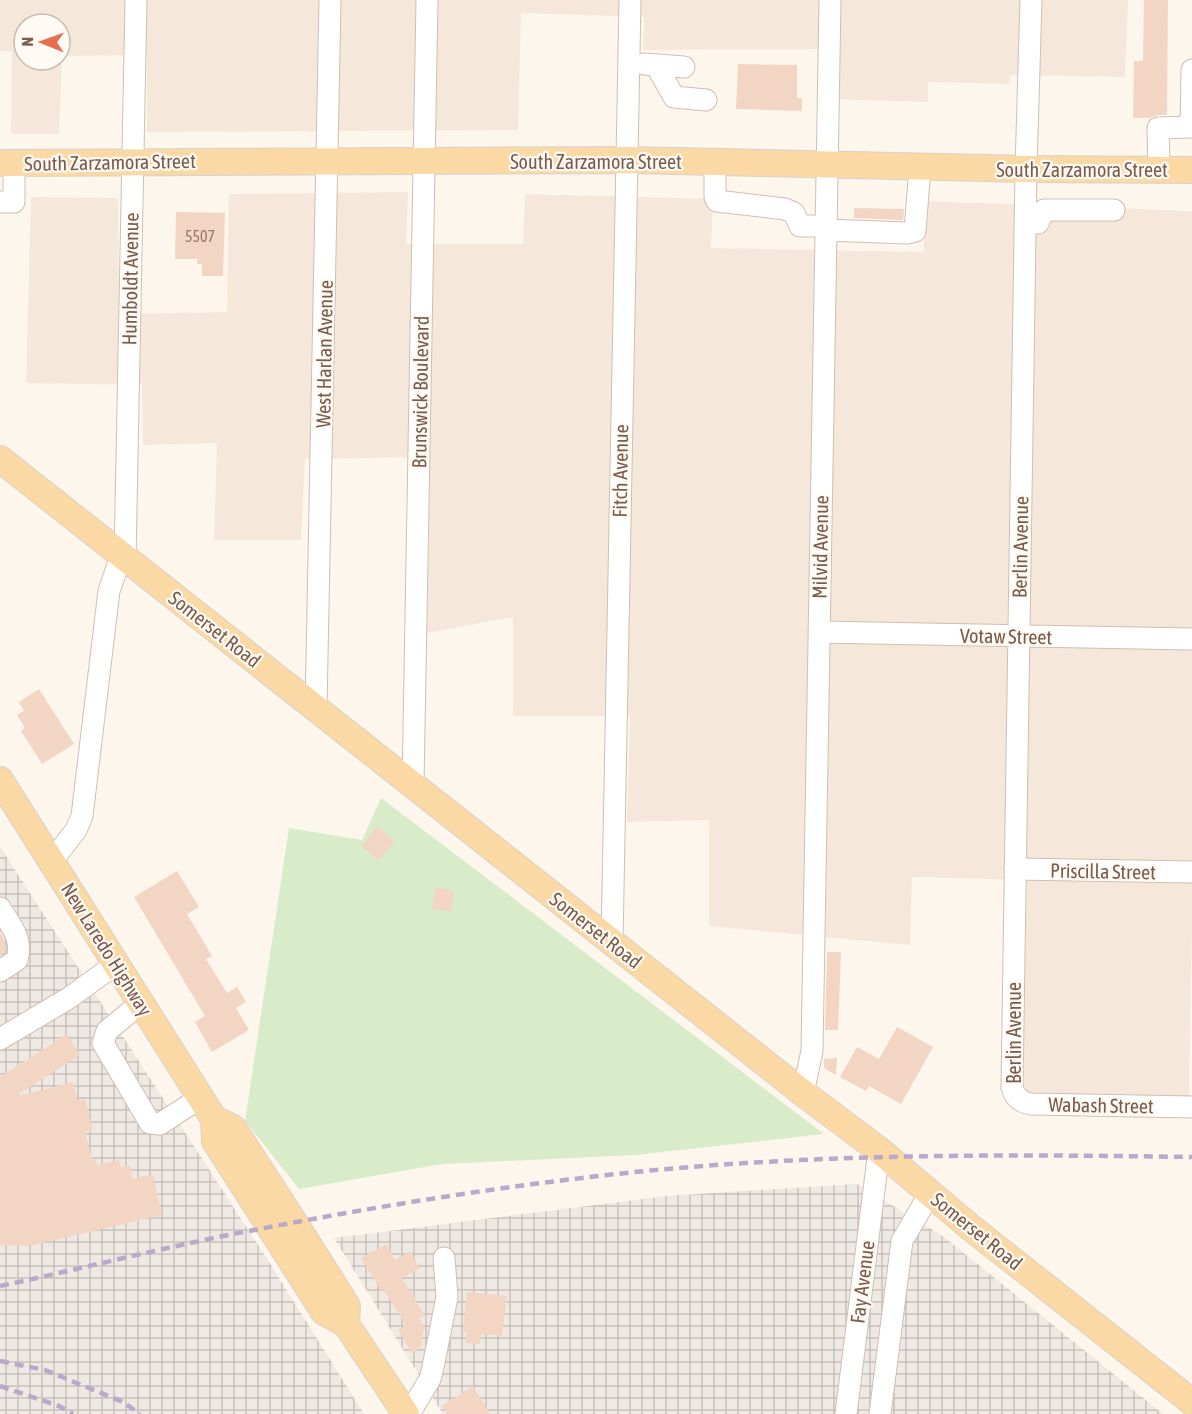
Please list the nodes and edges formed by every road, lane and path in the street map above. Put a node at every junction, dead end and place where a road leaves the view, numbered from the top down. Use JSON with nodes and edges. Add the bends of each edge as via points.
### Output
{"nodes":[{"id":1,"x":136,"y":0,"type":"edge"},
{"id":2,"x":330,"y":0,"type":"edge"},
{"id":3,"x":427,"y":0,"type":"edge"},
{"id":4,"x":630,"y":0,"type":"edge"},
{"id":5,"x":830,"y":0,"type":"edge"},
{"id":6,"x":1031,"y":0,"type":"edge"},
{"id":7,"x":629,"y":62,"type":"junction"},
{"id":8,"x":656,"y":65,"type":"junction"},
{"id":9,"x":684,"y":67,"type":"dead end"},
{"id":10,"x":1192,"y":70,"type":"edge"},
{"id":11,"x":706,"y":100,"type":"dead end"},
{"id":12,"x":327,"y":160,"type":"junction"},
{"id":13,"x":627,"y":160,"type":"junction"},
{"id":14,"x":132,"y":161,"type":"junction"},
{"id":15,"x":424,"y":161,"type":"junction"},
{"id":16,"x":7,"y":163,"type":"edge"},
{"id":17,"x":715,"y":163,"type":"junction"},
{"id":18,"x":827,"y":165,"type":"junction"},
{"id":19,"x":920,"y":167,"type":"junction"},
{"id":20,"x":1026,"y":170,"type":"junction"},
{"id":21,"x":1159,"y":170,"type":"junction"},
{"id":22,"x":1192,"y":170,"type":"edge"},
{"id":23,"x":0,"y":202,"type":"edge"},
{"id":24,"x":1114,"y":210,"type":"dead end"},
{"id":25,"x":1025,"y":223,"type":"junction"},
{"id":26,"x":833,"y":229,"type":"junction"},
{"id":27,"x":0,"y":459,"type":"edge"},
{"id":28,"x":123,"y":557,"type":"junction"},
{"id":29,"x":819,"y":632,"type":"junction"},
{"id":30,"x":1018,"y":636,"type":"junction"},
{"id":31,"x":1192,"y":639,"type":"edge"},
{"id":32,"x":316,"y":708,"type":"junction"},
{"id":33,"x":0,"y":780,"type":"edge"},
{"id":34,"x":413,"y":785,"type":"junction"},
{"id":35,"x":52,"y":861,"type":"junction"},
{"id":36,"x":1015,"y":869,"type":"junction"},
{"id":37,"x":1192,"y":872,"type":"edge"},
{"id":38,"x":0,"y":908,"type":"edge"},
{"id":39,"x":612,"y":942,"type":"junction"},
{"id":40,"x":116,"y":964,"type":"junction"},
{"id":41,"x":0,"y":971,"type":"edge"},
{"id":42,"x":141,"y":1003,"type":"junction"},
{"id":43,"x":0,"y":1039,"type":"edge"},
{"id":44,"x":803,"y":1093,"type":"junction"},
{"id":45,"x":1014,"y":1094,"type":"joint"},
{"id":46,"x":1192,"y":1107,"type":"edge"},
{"id":47,"x":207,"y":1108,"type":"junction"},
{"id":48,"x":879,"y":1150,"type":"junction"},
{"id":49,"x":930,"y":1193,"type":"junction"},
{"id":50,"x":868,"y":1238,"type":"junction"},
{"id":51,"x":902,"y":1241,"type":"junction"},
{"id":52,"x":444,"y":1258,"type":"dead end"},
{"id":53,"x":1192,"y":1402,"type":"edge"},
{"id":54,"x":408,"y":1414,"type":"edge"},
{"id":55,"x":846,"y":1414,"type":"edge"},
{"id":56,"x":880,"y":1414,"type":"edge"}],
"edges":[{"from":1,"to":14,"type":"street","name":"Humboldt Avenue"},
{"from":2,"to":12,"type":"street","name":"West Harlan Avenue"},
{"from":3,"to":15,"type":"street","name":"Brunswick Boulevard"},
{"from":4,"to":7,"type":"street","name":"Fitch Avenue"},
{"from":5,"to":18,"type":"street","name":"Milvid Avenue"},
{"from":6,"to":20,"type":"street","name":"Berlin Avenue"},
{"from":7,"to":8,"type":"street"},
{"from":7,"to":13,"type":"street","name":"Fitch Avenue"},
{"from":8,"to":9,"type":"street"},
{"from":8,"to":11,"type":"street","via":[[674,97]]},
{"from":10,"to":21,"type":"street","via":[[1191,128],[1158,128]]},
{"from":12,"to":14,"type":"main road","name":"South Zarzamora Street"},
{"from":12,"to":15,"type":"main road","name":"South Zarzamora Street"},
{"from":12,"to":32,"type":"street","name":"West Harlan Avenue"},
{"from":13,"to":15,"type":"main road","name":"South Zarzamora Street"},
{"from":13,"to":17,"type":"main road","name":"South Zarzamora Street"},
{"from":13,"to":39,"type":"street","name":"Fitch Avenue"},
{"from":14,"to":16,"type":"main road","name":"South Zarzamora Street"},
{"from":14,"to":28,"type":"street","name":"Humboldt Avenue"},
{"from":15,"to":34,"type":"street","name":"Brunswick Boulevard"},
{"from":16,"to":23,"type":"street","via":[[14,202]]},
{"from":17,"to":18,"type":"main road","name":"South Zarzamora Street"},
{"from":17,"to":26,"type":"street","via":[[717,201],[785,209],[794,213],[801,226]]},
{"from":18,"to":19,"type":"main road","name":"South Zarzamora Street"},
{"from":18,"to":26,"type":"street","name":"Milvid Avenue"},
{"from":19,"to":20,"type":"main road","name":"South Zarzamora Street"},
{"from":19,"to":26,"type":"street","via":[[915,231]]},
{"from":20,"to":21,"type":"main road","name":"South Zarzamora Street"},
{"from":20,"to":25,"type":"street","name":"Berlin Avenue"},
{"from":21,"to":22,"type":"main road","name":"South Zarzamora Street"},
{"from":24,"to":25,"type":"street","via":[[1044,210],[1038,223]]},
{"from":25,"to":30,"type":"street","name":"Berlin Avenue"},
{"from":26,"to":29,"type":"street","name":"Milvid Avenue"},
{"from":27,"to":28,"type":"main road","name":"Somerset Road"},
{"from":28,"to":32,"type":"main road","name":"Somerset Road"},
{"from":28,"to":35,"type":"street","name":"Humboldt Avenue","via":[[109,591],[82,816]]},
{"from":29,"to":30,"type":"street","name":"Votaw Street"},
{"from":29,"to":44,"type":"street","name":"Milvid Avenue","via":[[812,1051]]},
{"from":30,"to":31,"type":"street","name":"Votaw Street"},
{"from":30,"to":36,"type":"street","name":"Berlin Avenue"},
{"from":32,"to":34,"type":"main road","name":"Somerset Road"},
{"from":33,"to":35,"type":"main road","name":"New Laredo Highway"},
{"from":34,"to":39,"type":"main road","name":"Somerset Road"},
{"from":35,"to":40,"type":"main road","name":"New Laredo Highway"},
{"from":36,"to":37,"type":"street","name":"Priscilla Street"},
{"from":36,"to":45,"type":"street","name":"Berlin Avenue"},
{"from":38,"to":41,"type":"street","via":[[21,947],[17,960]]},
{"from":39,"to":44,"type":"main road","name":"Somerset Road"},
{"from":40,"to":42,"type":"main road","name":"New Laredo Highway"},
{"from":40,"to":43,"type":"street","via":[[69,998]]},
{"from":42,"to":47,"type":"main road","name":"New Laredo Highway"},
{"from":42,"to":47,"type":"street","via":[[107,1031],[103,1043],[150,1123],[160,1124]]},
{"from":44,"to":48,"type":"main road","name":"Somerset Road"},
{"from":45,"to":46,"type":"street","name":"Wabash Street","via":[[1024,1103],[1032,1104]]},
{"from":47,"to":54,"type":"main road","name":"New Laredo Highway","via":[[215,1141],[324,1312],[345,1324]]},
{"from":48,"to":49,"type":"main road","name":"Somerset Road"},
{"from":48,"to":50,"type":"street","name":"Fay Avenue"},
{"from":49,"to":51,"type":"street"},
{"from":49,"to":53,"type":"main road","name":"Somerset Road"},
{"from":50,"to":51,"type":"street"},
{"from":50,"to":55,"type":"street","name":"Fay Avenue"},
{"from":51,"to":56,"type":"street"},
{"from":52,"to":54,"type":"street","via":[[447,1297],[439,1341],[430,1378]]}]}
